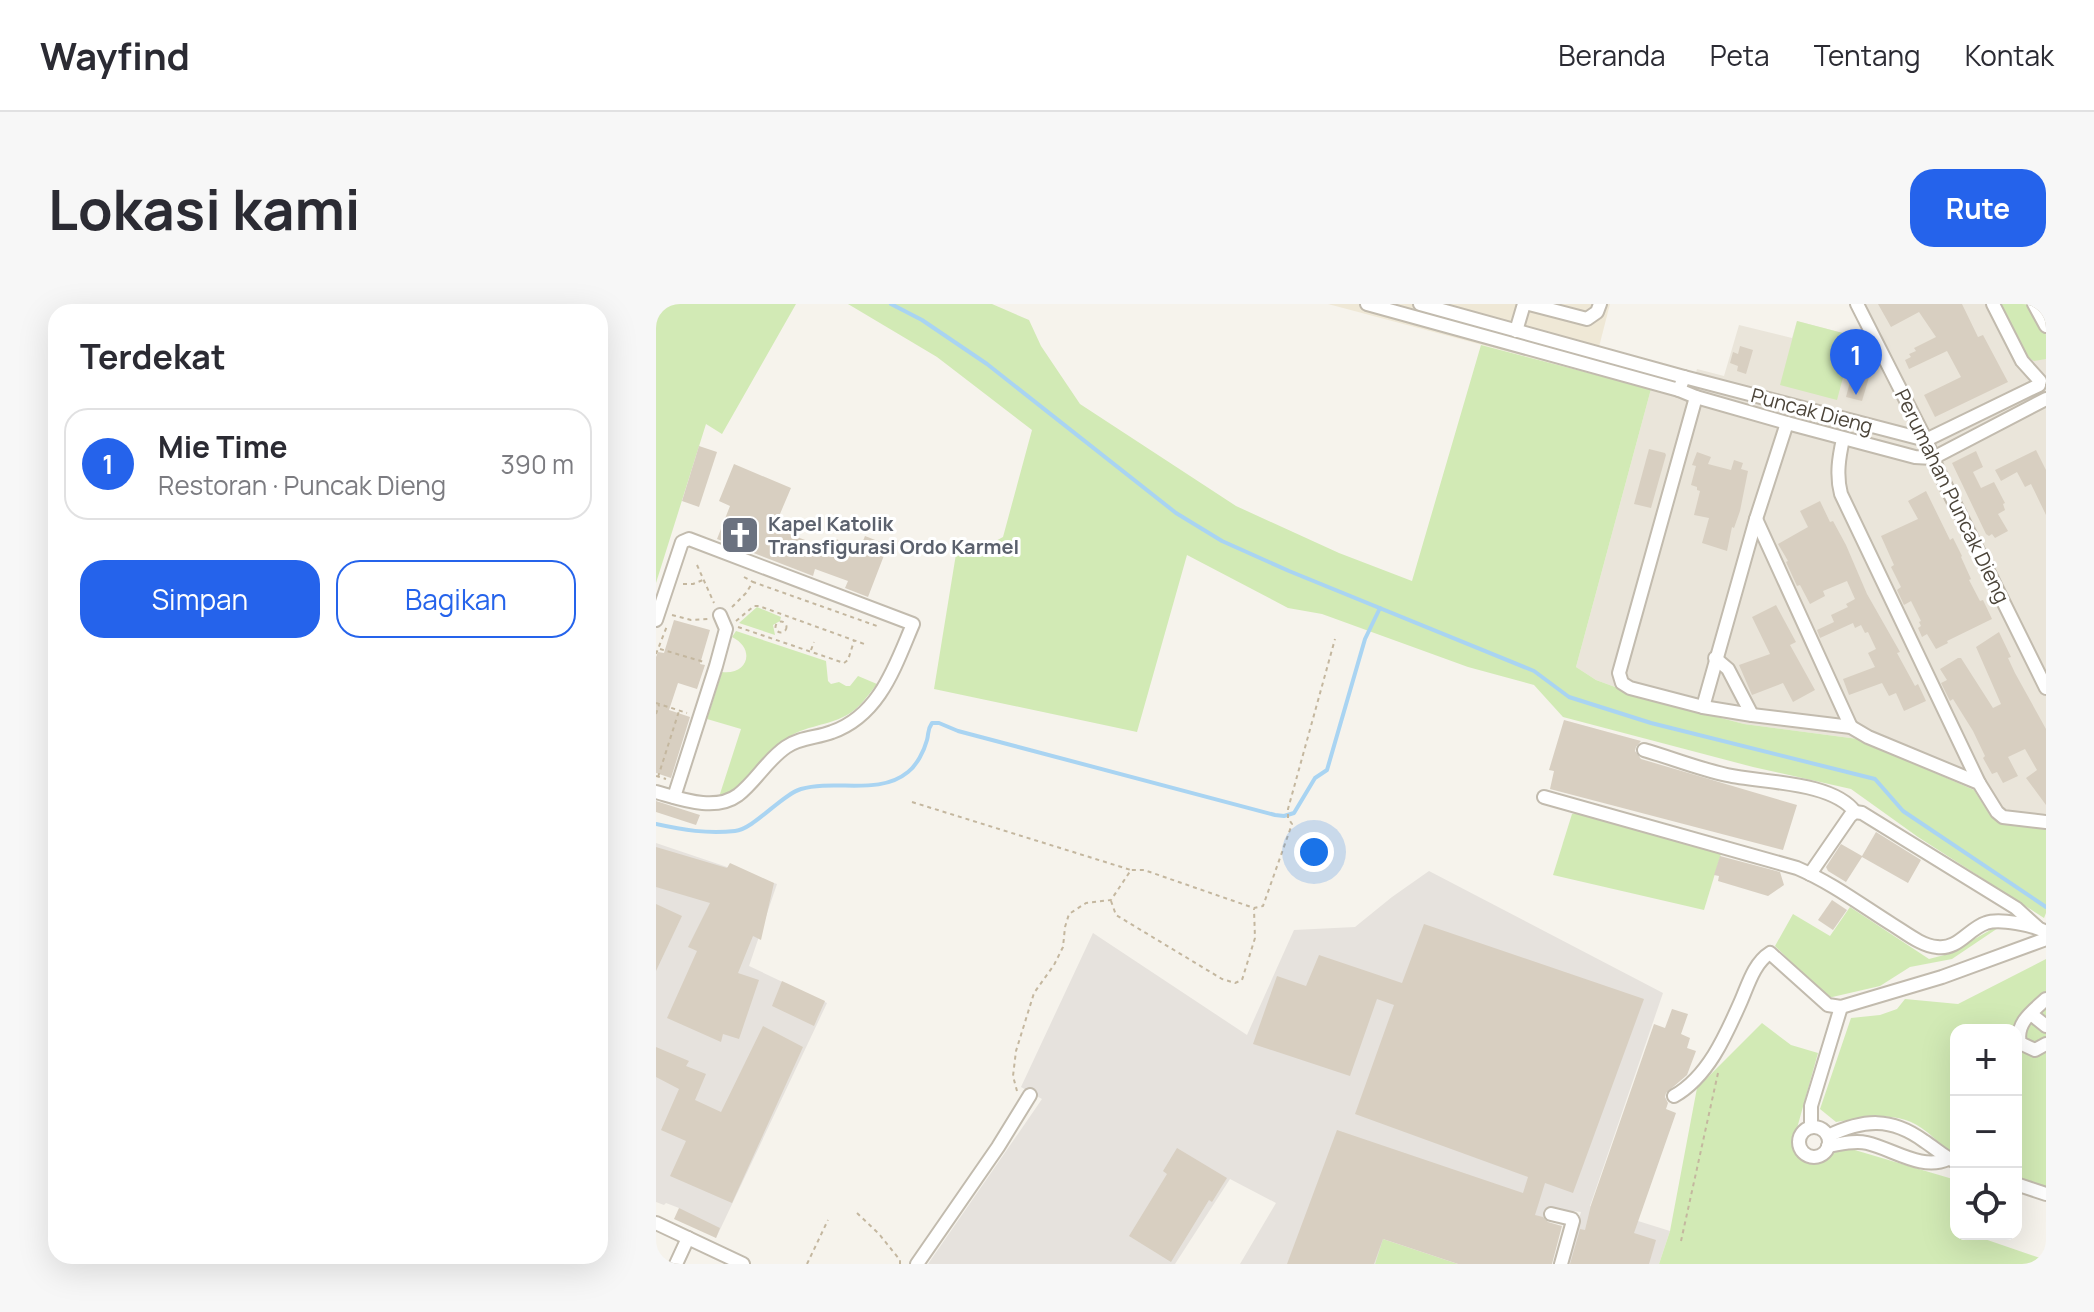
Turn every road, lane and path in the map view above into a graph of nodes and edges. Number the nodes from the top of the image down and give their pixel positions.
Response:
1 (1367, 304) edge
2 (1526, 304) edge
3 (1600, 304) edge
4 (1857, 304) edge
5 (1993, 304) edge
6 (2034, 304) edge
7 (1439, 307) edge
8 (1417, 308) edge
9 (2046, 326) edge
10 (1516, 331) junction
11 (1684, 377) junction
12 (2042, 380) edge
13 (1679, 390) junction
14 (1696, 397) junction
15 (2046, 399) edge
16 (1787, 423) junction
17 (1843, 439) junction
18 (1926, 440) junction
19 (1933, 458) junction
20 (1756, 519) junction
21 (697, 565) dead end
22 (744, 577) dead end
23 (703, 580) junction
24 (753, 582) junction
25 (681, 583) dead end
26 (718, 610) junction
27 (785, 615) junction
28 (661, 619) edge
29 (783, 622) junction
30 (877, 626) dead end
31 (779, 632) junction
32 (1335, 639) dead end
33 (776, 640) junction
34 (854, 641) junction
35 (814, 642) dead end
36 (867, 645) dead end
37 (659, 649) junction
38 (811, 652) junction
39 (656, 654) edge
40 (1715, 658) junction
41 (716, 666) junction
42 (2046, 688) edge
43 (657, 704) edge
44 (1703, 707) junction
45 (679, 710) junction
46 (656, 714) edge
47 (690, 714) dead end
48 (1752, 715) junction
49 (1851, 727) junction
50 (1644, 750) dead end
51 (658, 777) edge
52 (1979, 783) junction
53 (656, 792) edge
54 (674, 797) junction
55 (1544, 797) dead end
56 (912, 802) dead end
57 (1855, 812) junction
58 (2046, 822) edge
59 (1131, 870) junction
60 (1810, 874) junction
61 (1111, 900) junction
62 (1254, 908) junction
63 (2041, 929) edge
64 (2046, 939) edge
65 (2046, 999) edge
66 (1841, 1007) junction
67 (2031, 1014) junction
68 (2046, 1026) edge
69 (2046, 1044) edge
70 (1719, 1070) dead end
71 (1674, 1096) dead end
72 (1028, 1098) joint
73 (1811, 1127) junction
74 (1828, 1141) junction
75 (1950, 1160) edge
76 (1950, 1161) edge
77 (2022, 1186) edge
78 (2046, 1194) edge
79 (857, 1213) dead end
80 (1551, 1214) dead end
81 (828, 1220) dead end
82 (656, 1223) edge
83 (688, 1238) junction
84 (1681, 1241) dead end
85 (741, 1263) edge
86 (676, 1264) edge
87 (807, 1264) edge
88 (900, 1264) edge
89 (917, 1264) edge
90 (1561, 1264) edge

1 - 8 street
2 - 3 street
2 - 10 street
4 - 18 street, Perumahan Puncak Dieng
5 - 12 street
6 - 9 street
7 - 8 street, Puncak Dieng
7 - 10 street, Puncak Dieng
8 - 13 street
10 - 11 street, Puncak Dieng
11 - 13 street
11 - 18 street, Puncak Dieng
12 - 15 street
12 - 18 street
13 - 14 street
14 - 16 street
14 - 44 street
15 - 19 street
16 - 17 street
16 - 20 street
17 - 19 street
17 - 52 street
18 - 19 street, Perumahan Puncak Dieng
19 - 42 street, Perumahan Puncak Dieng
20 - 40 street
20 - 49 street
21 - 23 path
22 - 24 path
23 - 25 path
23 - 26 path
24 - 26 path
24 - 30 path
26 - 28 path
26 - 41 street
27 - 29 path
27 - 33 path
27 - 34 path
28 - 37 path
28 - 54 street
29 - 31 path
29 - 31 path
31 - 33 path
32 - 62 path
33 - 38 path
34 - 36 path
34 - 38 path
35 - 38 path
37 - 39 path
37 - 41 path
40 - 44 street
40 - 48 street
41 - 54 street
43 - 45 path
43 - 46 path
44 - 48 street
45 - 47 path
45 - 51 path
48 - 49 street
49 - 52 street
50 - 57 street
52 - 58 street
53 - 54 street
55 - 60 street
56 - 59 path
57 - 60 street
57 - 63 street
59 - 61 path
59 - 62 path
60 - 63 street
61 - 62 path
61 - 72 path
64 - 66 street
65 - 67 street
66 - 71 street
66 - 73 street
67 - 68 street
67 - 69 street
70 - 84 path
72 - 89 street
73 - 74 street
73 - 74 street
74 - 75 street
74 - 76 street
77 - 78 street
79 - 88 path
80 - 90 street
81 - 87 path
82 - 83 street
83 - 85 street
83 - 86 street

